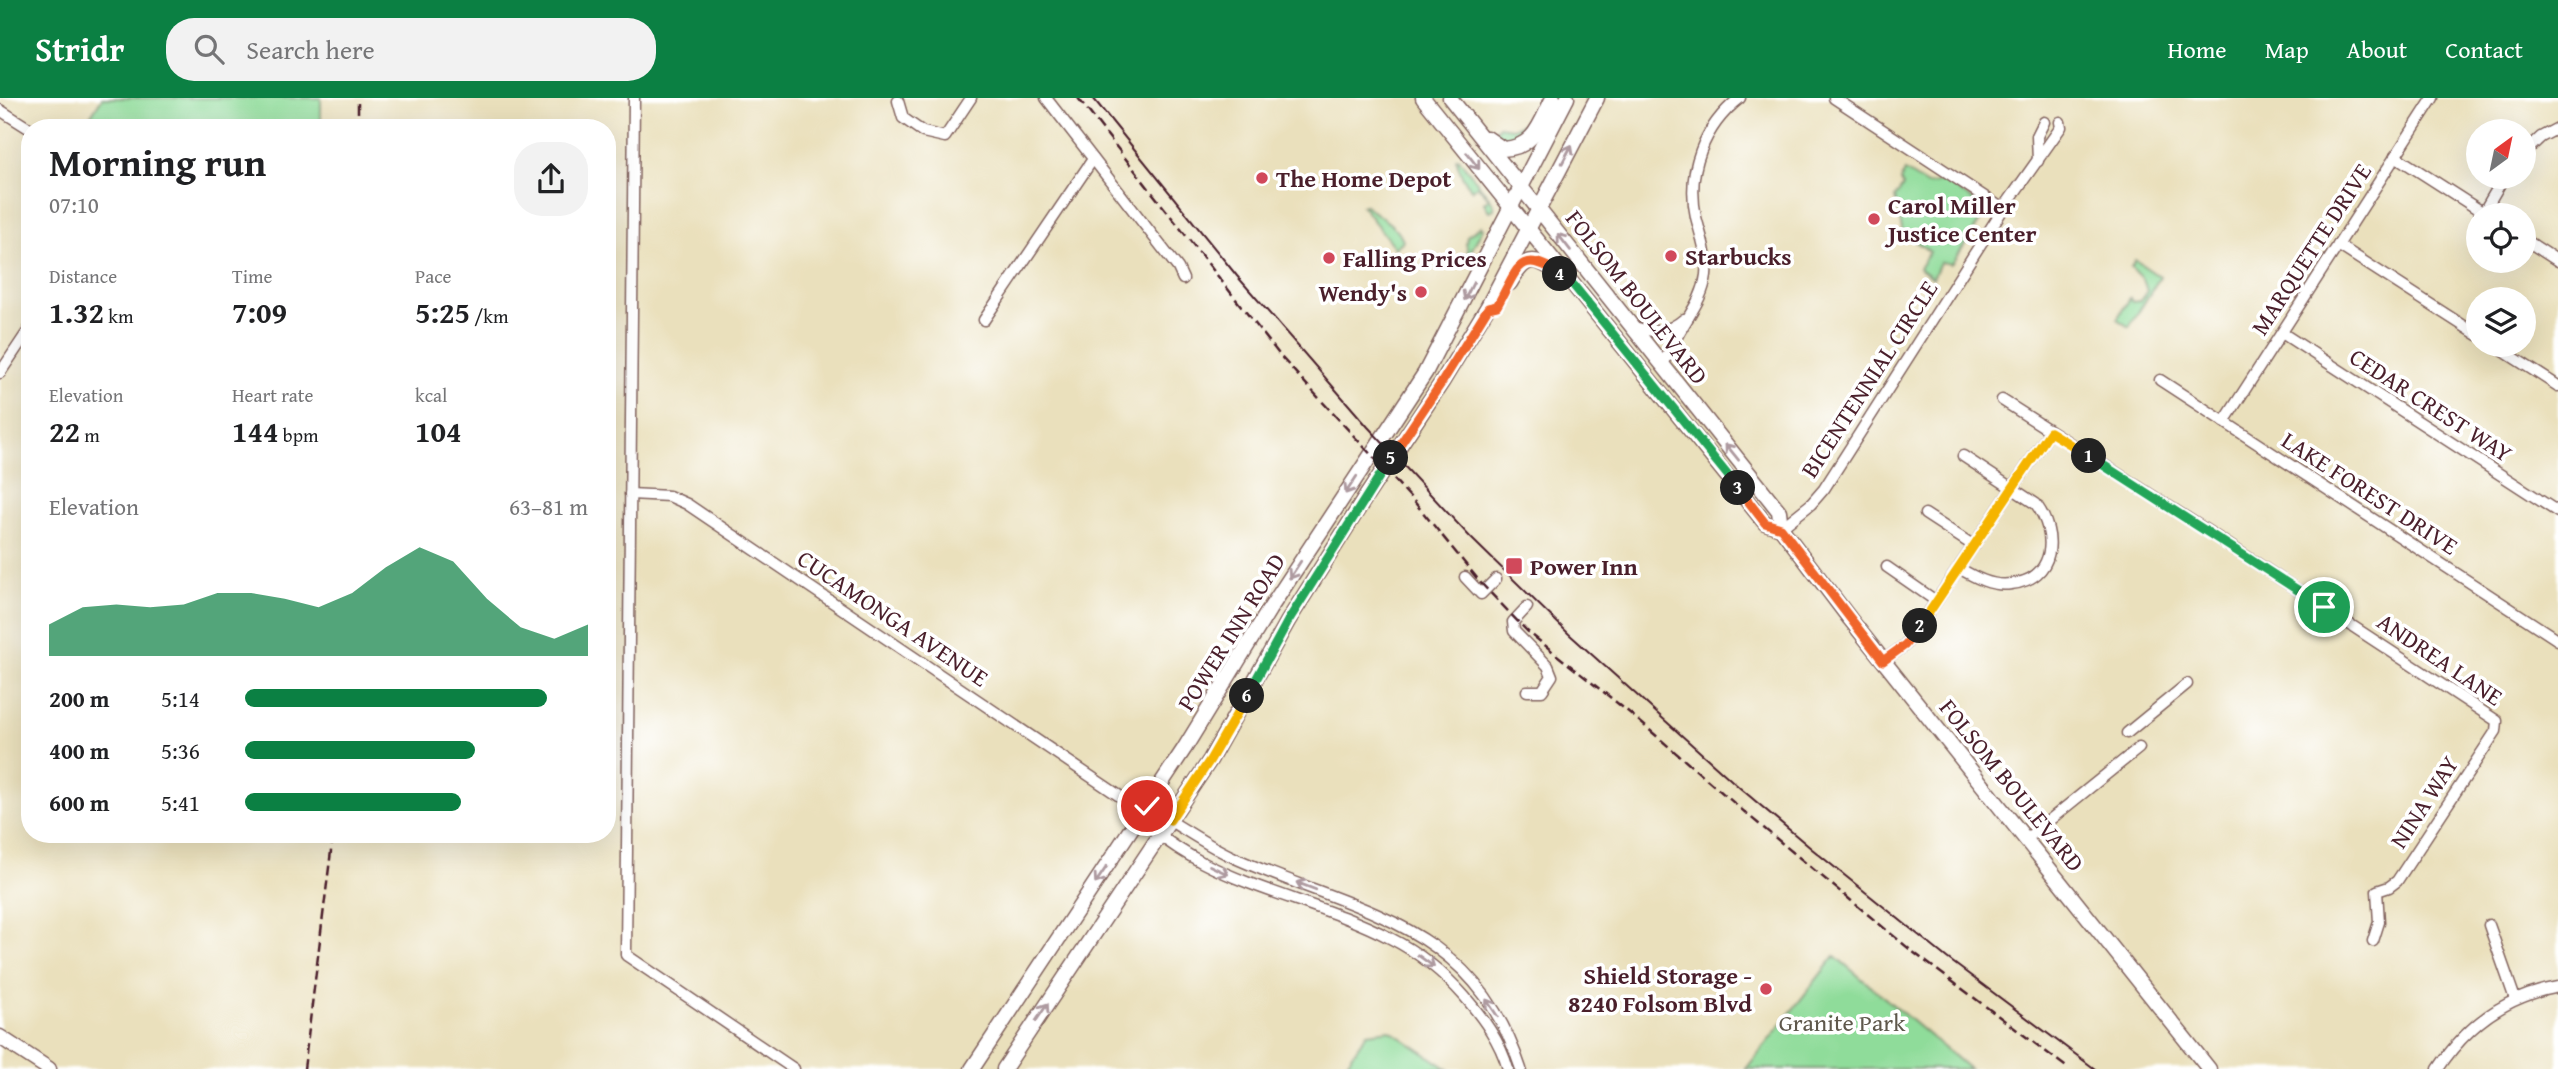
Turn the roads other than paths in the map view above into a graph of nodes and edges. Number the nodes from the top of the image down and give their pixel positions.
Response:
1 (634, 98) edge
2 (971, 98) edge
3 (1046, 98) edge
4 (1423, 98) edge
5 (1450, 98) edge
6 (1553, 98) edge
7 (1567, 98) edge
8 (1597, 98) edge
9 (1740, 98) edge
10 (1834, 98) edge
11 (2432, 98) edge
12 (898, 101) dead end
13 (0, 110) edge
14 (2060, 122) dead end
15 (21, 123) edge
16 (2558, 128) edge
17 (1476, 130) junction
18 (2055, 136) junction
19 (2536, 142) edge
20 (2395, 156) junction
21 (1093, 159) junction
22 (2038, 161) junction
23 (1521, 187) junction
24 (2468, 203) edge
25 (1511, 208) junction
26 (1538, 209) junction
27 (2003, 209) junction
28 (1528, 229) junction
29 (2338, 245) junction
30 (2536, 247) edge
31 (2558, 261) edge
32 (1183, 279) dead end
33 (1570, 281) junction
34 (1488, 308) junction
35 (1694, 311) junction
36 (984, 320) dead end
37 (1631, 326) junction
38 (2466, 327) edge
39 (2282, 333) junction
40 (21, 342) edge
41 (2513, 357) edge
42 (1662, 366) junction
43 (0, 373) edge
44 (2160, 380) dead end
45 (2558, 386) edge
46 (2002, 400) dead end
47 (2224, 422) junction
48 (2050, 432) junction
49 (1963, 456) dead end
50 (2012, 489) junction
51 (630, 494) junction
52 (2558, 512) edge
53 (1926, 514) dead end
54 (1781, 528) junction
55 (1973, 546) junction
56 (1887, 567) dead end
57 (1959, 568) junction
58 (1465, 577) dead end
59 (1496, 579) dead end
60 (1936, 601) junction
61 (1527, 607) dead end
62 (2558, 640) edge
63 (1883, 661) junction
64 (2187, 684) dead end
65 (1527, 691) dead end
66 (2498, 726) joint
67 (2127, 733) dead end
68 (2139, 748) dead end
69 (1143, 812) junction
70 (1170, 820) junction
71 (1161, 834) junction
72 (2026, 839) junction
73 (2489, 925) dead end
74 (2373, 941) dead end
75 (2558, 987) edge
76 (2515, 999) junction
77 (0, 1037) edge
78 (49, 1069) edge
79 (794, 1069) edge
80 (972, 1069) edge
81 (1004, 1069) edge
82 (1508, 1069) edge
83 (1521, 1069) edge
84 (2209, 1069) edge
85 (2438, 1069) edge

1 - 51 street
2 - 12 street
3 - 21 street
4 -> 25 main road, FOLSOM BOULEVARD
5 - 17 main road, FOLSOM BOULEVARD
6 - 17 main road
7 - 23 main road, POWER INN ROAD
26 -> 8 main road, POWER INN ROAD
9 - 35 street
10 - 27 street
11 - 20 street, MARQUETTE DRIVE
13 - 15 street
14 - 18 street, BICENTENNIAL CIRCLE
16 - 19 street
17 - 23 main road, FOLSOM BOULEVARD
18 - 22 street, BICENTENNIAL CIRCLE
18 - 22 street
20 - 24 street
20 - 29 street, MARQUETTE DRIVE
21 - 32 street
21 - 36 street
22 - 27 street, BICENTENNIAL CIRCLE
23 - 25 main road, POWER INN ROAD
23 - 26 main road, FOLSOM BOULEVARD
25 - 28 main road, FOLSOM BOULEVARD
25 -> 69 main road, POWER INN ROAD
26 - 28 main road, POWER INN ROAD
37 -> 26 main road, FOLSOM BOULEVARD
27 - 54 street, BICENTENNIAL CIRCLE
28 - 33 main road, FOLSOM BOULEVARD
28 - 34 main road, POWER INN ROAD
29 - 38 street
29 - 39 street, MARQUETTE DRIVE
30 - 31 street
33 - 34 main road
33 - 54 main road, FOLSOM BOULEVARD
34 - 70 main road, POWER INN ROAD
35 - 37 street
35 - 42 street
37 - 42 main road, FOLSOM BOULEVARD
39 - 47 street, MARQUETTE DRIVE
39 - 52 street, CEDAR CREST WAY
40 - 43 street
41 - 45 street
54 -> 42 main road, FOLSOM BOULEVARD
44 - 47 street, LAKE FOREST DRIVE
46 - 48 street, ANDREA LANE
47 - 62 street, LAKE FOREST DRIVE
48 - 50 street
48 - 66 street, ANDREA LANE
49 - 50 street
50 - 55 street
50 - 57 street
51 - 69 street, CUCAMONGA AVENUE
51 - 79 street
53 - 55 street
54 - 63 main road, FOLSOM BOULEVARD
55 - 57 street
56 - 60 street
57 - 60 street
58 - 59 street
60 - 63 street
61 - 65 street
63 - 72 main road, FOLSOM BOULEVARD
64 - 67 street
66 - 74 street, NINA WAY
68 - 72 street
69 - 70 street, CUCAMONGA AVENUE
69 - 71 street, CUCAMONGA AVENUE
69 -> 80 main road, POWER INN ROAD
70 - 71 main road, POWER INN ROAD
83 -> 70 street, CUCAMONGA AVENUE
81 -> 71 main road, POWER INN ROAD
71 -> 82 street, CUCAMONGA AVENUE
72 - 84 main road, FOLSOM BOULEVARD
73 - 76 street
75 - 76 street
76 - 85 street
77 - 78 main road

